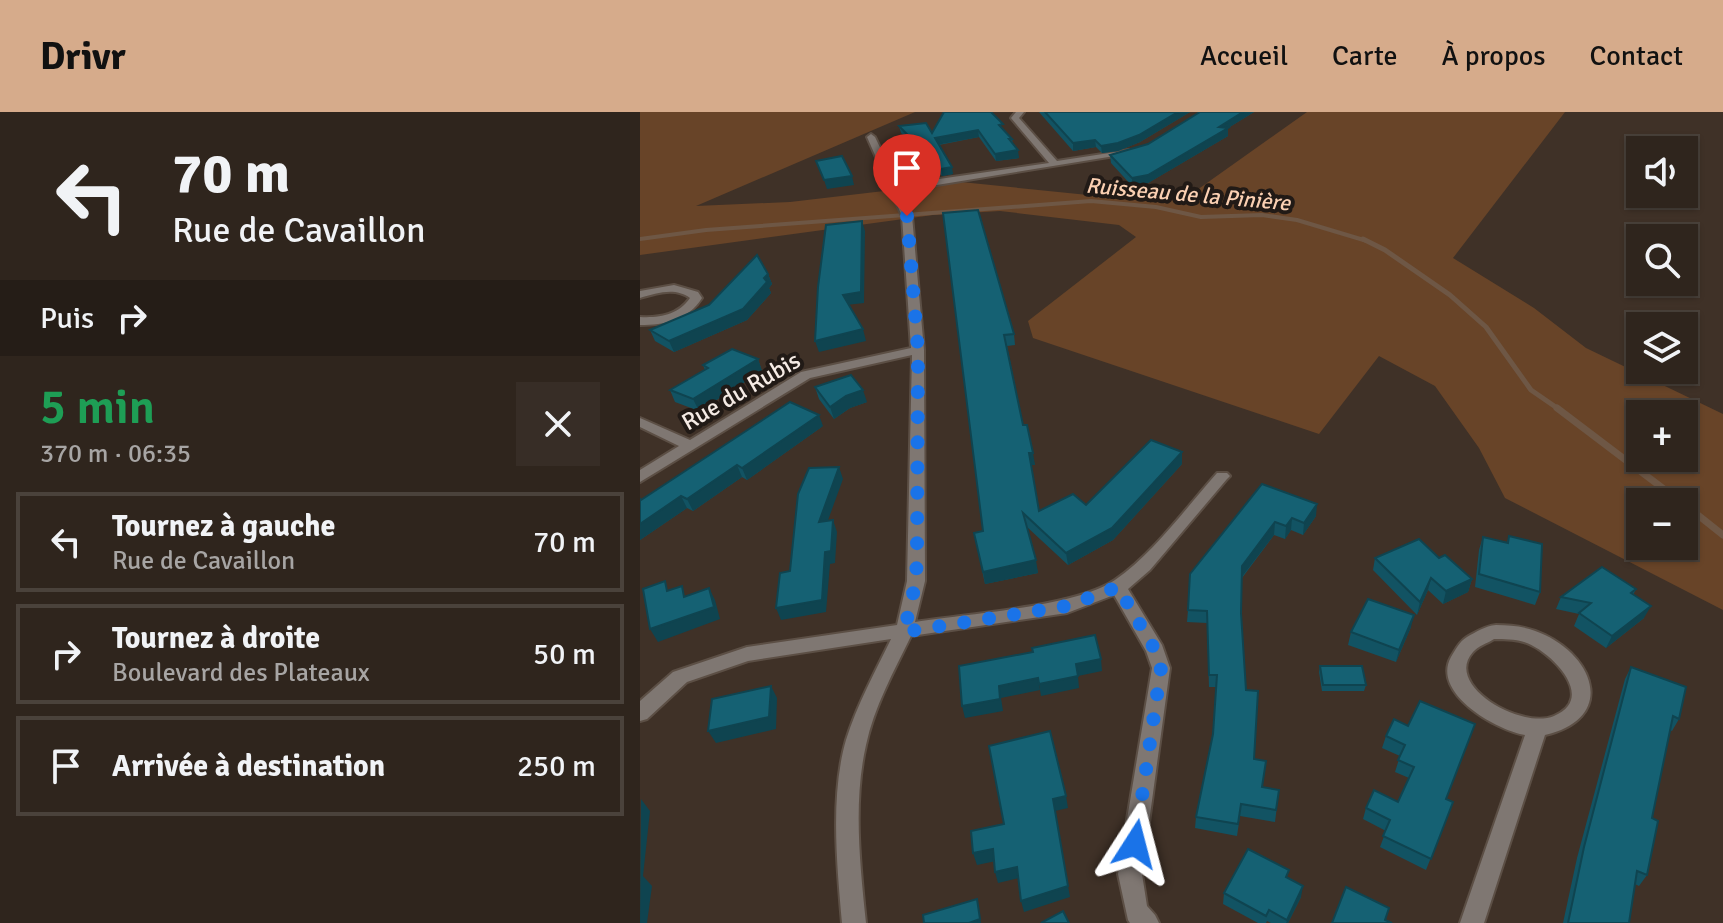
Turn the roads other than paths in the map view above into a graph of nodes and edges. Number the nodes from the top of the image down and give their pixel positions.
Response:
1 (1020, 112) edge
2 (871, 137) dead end
3 (1144, 147) edge
4 (1055, 164) junction
5 (893, 189) junction
6 (640, 295) edge
7 (640, 321) edge
8 (918, 350) junction
9 (640, 422) edge
10 (690, 446) junction
11 (1222, 476) dead end
12 (640, 477) edge
13 (1118, 587) junction
14 (904, 632) junction
15 (640, 713) edge
16 (1537, 728) junction
17 (854, 923) edge
18 (1147, 923) edge
19 (1472, 923) edge

1 - 4 street
2 - 5 street
3 - 4 street
4 - 5 street
5 - 8 street
6 - 7 street
8 - 10 street, Rue du Rubis
8 - 14 street
9 - 10 street
10 - 12 street, Rue du Rubis
11 - 13 street
13 - 14 street
13 - 18 street
14 - 15 street
14 - 17 street
16 - 16 street
16 - 19 street

